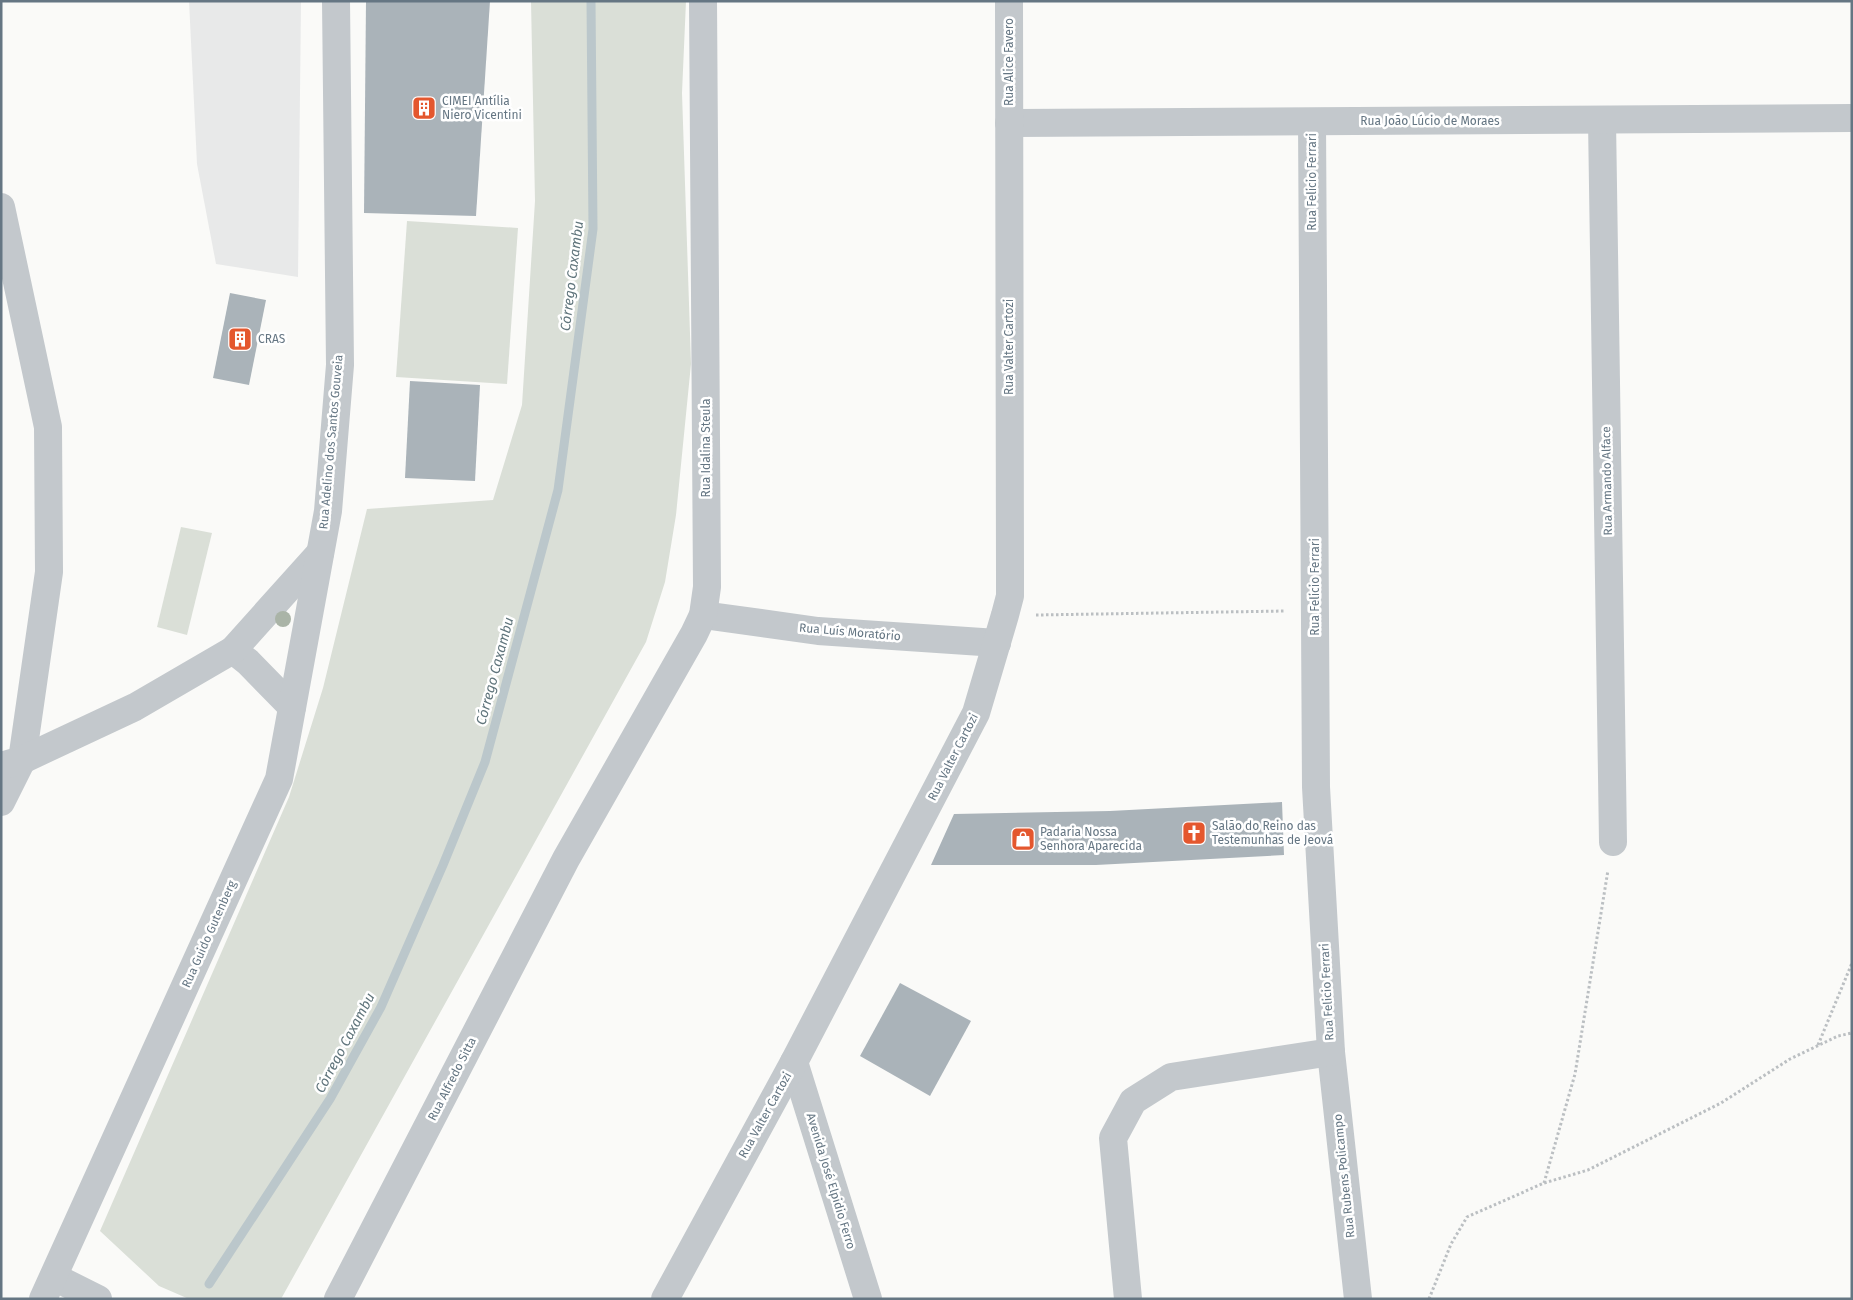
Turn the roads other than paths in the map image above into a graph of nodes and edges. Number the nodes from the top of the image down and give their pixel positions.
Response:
1 (336, 1) edge
2 (703, 1) edge
3 (1008, 1) edge
4 (1852, 118) edge
5 (1602, 120) junction
6 (1312, 122) junction
7 (1009, 123) junction
8 (1, 206) edge
9 (320, 553) junction
10 (703, 615) junction
11 (997, 643) junction
12 (233, 650) junction
13 (292, 707) junction
14 (12, 763) edge
15 (1, 802) edge
16 (1613, 842) road end
17 (566, 859) joint
18 (1331, 1052) junction
19 (794, 1062) junction
20 (49, 1288) edge
21 (98, 1299) edge
22 (338, 1299) edge
23 (665, 1299) edge
24 (868, 1299) edge
25 (1128, 1299) edge
26 (1358, 1299) edge

1 - 9 street, Rua Adelino dos Santos Gouveia
2 - 10 street, Rua Idalina Steula
3 - 7 street, Rua Alice Favero
4 - 5 street, Rua João Lúcio de Moraes
5 - 6 street, Rua João Lúcio de Moraes
5 - 16 street, Rua Armando Alface
6 - 7 street, Rua João Lúcio de Moraes
6 - 18 street, Rua Felicio Ferrari
7 - 11 street, Rua Valter Cartozi
8 - 14 street
9 - 12 street
9 - 13 street, Rua Guido Gutenberg
10 - 11 street, Rua Luís Moratório
10 - 17 street, Rua Idalina Steula
11 - 19 street, Rua Valter Cartozi
12 - 13 street
12 - 14 street
13 - 20 street, Rua Guido Gutenberg
14 - 15 street
17 - 22 street, Rua Alfredo Sitta
18 - 25 street
18 - 26 street, Rua Rubens Policampo
19 - 23 street, Rua Valter Cartozi
19 - 24 street, Avenida José Elpidio Ferro
20 - 21 street

